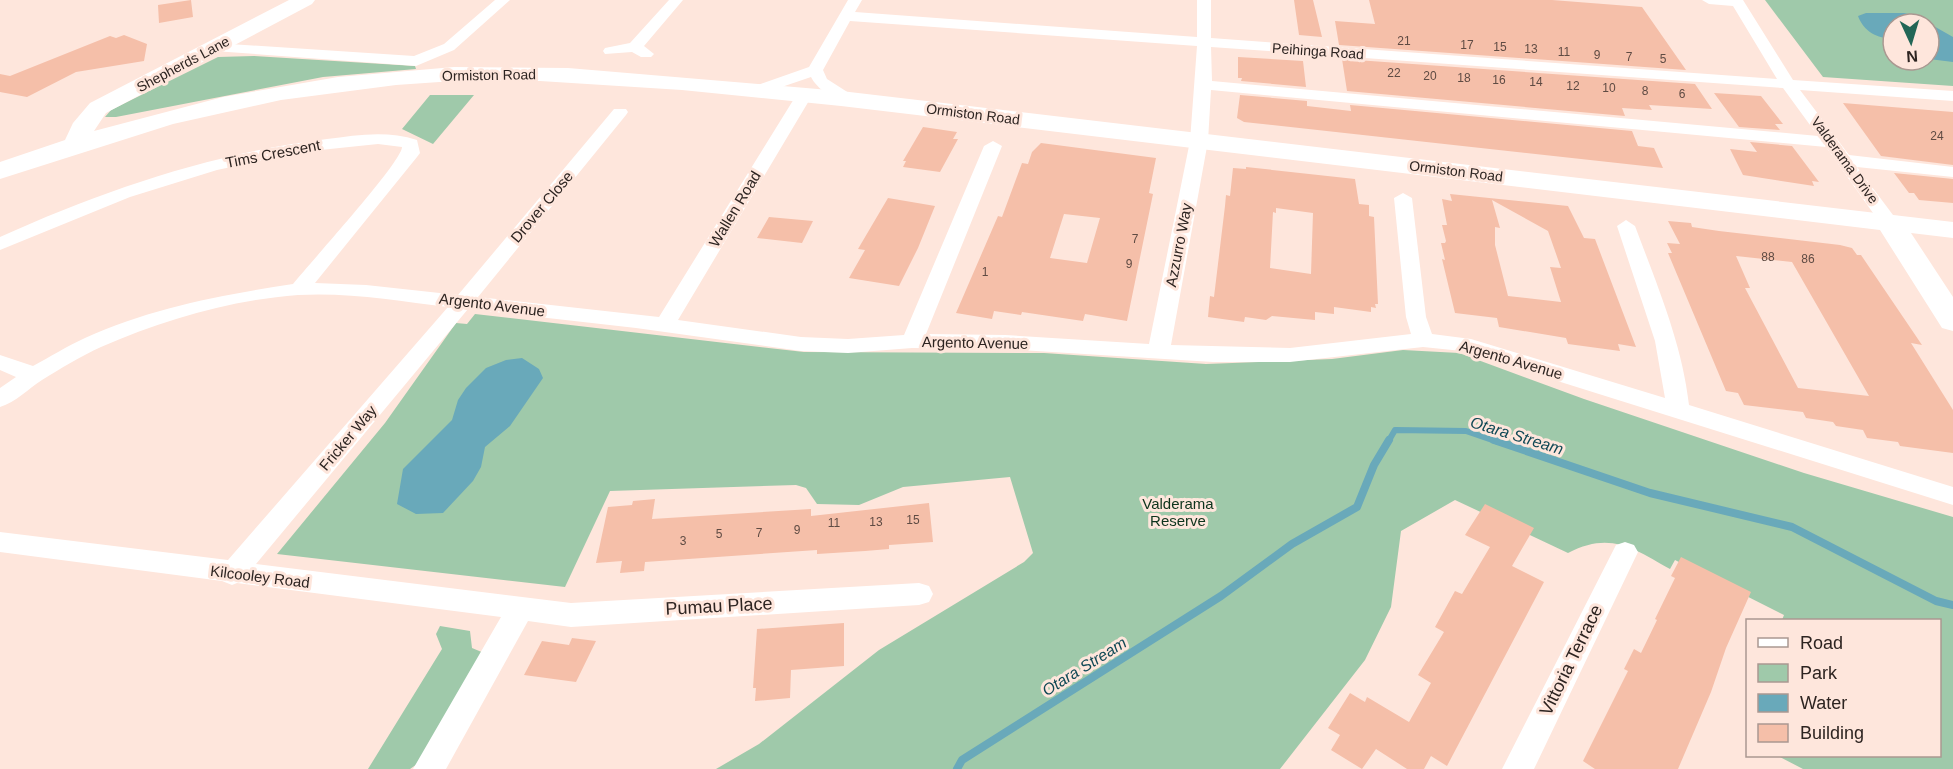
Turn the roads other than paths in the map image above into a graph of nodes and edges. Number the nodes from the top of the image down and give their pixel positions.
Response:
1 (305, 0) edge
2 (503, 0) edge
3 (676, 0) edge
4 (855, 0) edge
5 (1204, 0) edge
6 (1709, 0) edge
7 (1737, 1) edge
8 (846, 16) junction
9 (1203, 42) junction
10 (214, 47) junction
11 (610, 51) dead end
12 (815, 70) junction
13 (1204, 85) junction
14 (1789, 86) junction
15 (760, 89) junction
16 (805, 94) junction
17 (1953, 96) edge
18 (846, 98) junction
19 (620, 112) dead end
20 (1199, 141) junction
21 (1833, 142) junction
22 (76, 144) junction
23 (993, 146) dead end
24 (1846, 160) junction
25 (0, 171) edge
26 (1953, 172) edge
27 (1403, 198) dead end
28 (1890, 223) junction
29 (1626, 226) dead end
30 (1953, 230) edge
31 (0, 244) edge
32 (300, 289) junction
33 (464, 302) junction
34 (1953, 321) edge
35 (665, 325) junction
36 (1423, 340) junction
37 (912, 341) junction
38 (1159, 350) junction
39 (0, 362) edge
40 (33, 375) junction
41 (0, 399) edge
42 (1678, 412) junction
43 (1953, 496) edge
44 (0, 542) edge
45 (1625, 552) dead end
46 (232, 574) junction
47 (919, 594) dead end
48 (520, 609) junction
49 (429, 769) edge
50 (1518, 769) edge

1 - 10 main road, Shepherds Lane
2 - 10 street
3 - 11 street
4 - 8 street
5 - 9 street, Azzurro Way
6 - 7 street
7 - 14 street, Valderama Drive
8 - 9 street, Peihinga Road
8 - 12 street
9 - 13 street, Azzurro Way
9 - 14 street, Peihinga Road
10 - 22 main road, Shepherds Lane
12 - 15 street
12 - 18 street
13 - 20 street, Azzurro Way
13 - 21 street
14 - 17 street, Peihinga Road
14 - 21 street, Valderama Drive
15 - 16 main road, Ormiston Road
15 - 22 main road, Ormiston Road
16 - 18 main road, Ormiston Road
16 - 35 street, Wallen Road
18 - 20 main road, Ormiston Road
19 - 33 street, Drover Close
20 - 28 main road, Ormiston Road
20 - 38 street, Azzurro Way
21 - 24 street, Valderama Drive
22 - 25 main road, Ormiston Road
23 - 37 street
24 - 26 street
24 - 28 street, Valderama Drive
27 - 36 street
28 - 30 main road, Ormiston Road
28 - 34 main road, Valderama Drive
29 - 42 street
31 - 32 street, Tims Crescent
32 - 33 street, Argento Avenue
32 - 40 street, Argento Avenue
33 - 35 street, Argento Avenue
33 - 46 street, Fricker Way
35 - 37 street, Argento Avenue
36 - 38 street, Argento Avenue
36 - 42 street, Argento Avenue
37 - 38 street, Argento Avenue
39 - 40 street
40 - 41 street, Argento Avenue
42 - 43 street, Argento Avenue
44 - 46 street, Kilcooley Road
45 - 50 street, Vittoria Terrace
46 - 48 street, Kilcooley Road
47 - 48 street, Pumau Place
48 - 49 street

